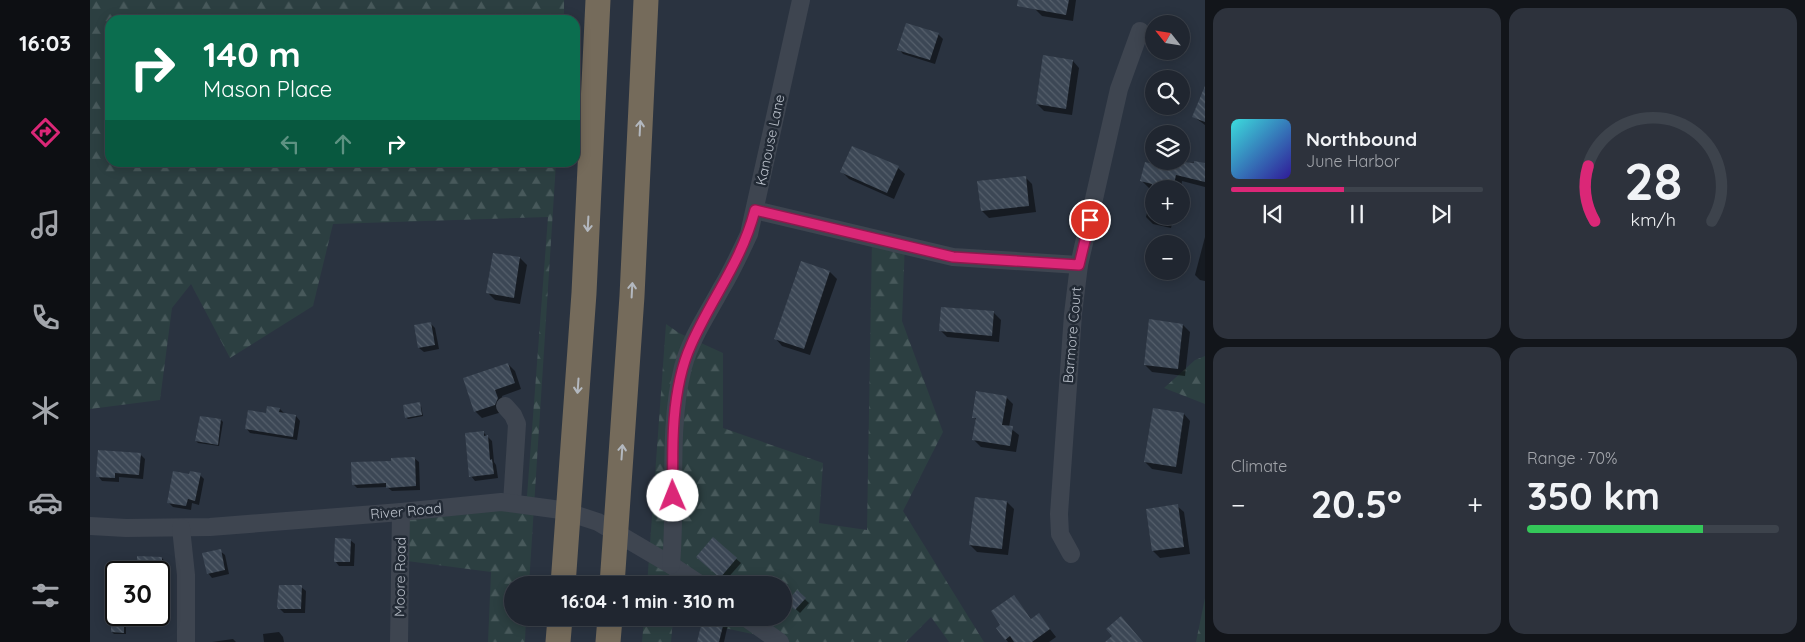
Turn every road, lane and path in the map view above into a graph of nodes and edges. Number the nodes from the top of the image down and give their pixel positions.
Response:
1 (582, 0) edge
2 (598, 0) edge
3 (646, 0) edge
4 (801, 0) edge
5 (1140, 31) dead end
6 (590, 185) junction
7 (755, 210) junction
8 (1079, 265) junction
9 (505, 406) dead end
10 (512, 503) junction
11 (401, 512) junction
12 (90, 526) edge
13 (181, 528) junction
14 (1071, 554) dead end
15 (671, 565) junction
16 (564, 576) edge
17 (613, 576) edge
18 (688, 576) edge
19 (559, 626) edge
20 (609, 626) edge
21 (757, 626) edge
22 (186, 642) edge
23 (399, 642) edge
24 (558, 642) edge
25 (608, 642) edge
26 (780, 642) edge

1 - 6 highway
2 - 6 highway
17 -> 3 highway
4 - 7 street, Kanouse Lane
5 - 8 street, Barmore Court
6 -> 16 highway
7 - 8 street
7 - 15 street, Kanouse Lane
8 - 14 street, Barmore Court
9 - 10 street
10 - 11 street, River Road
10 - 15 street, River Road
11 - 13 street, River Road
11 - 23 street, Moore Road
12 - 13 street, River Road
13 - 22 street
15 - 18 street, River Road
19 - 24 highway
20 - 25 highway
21 - 26 street

